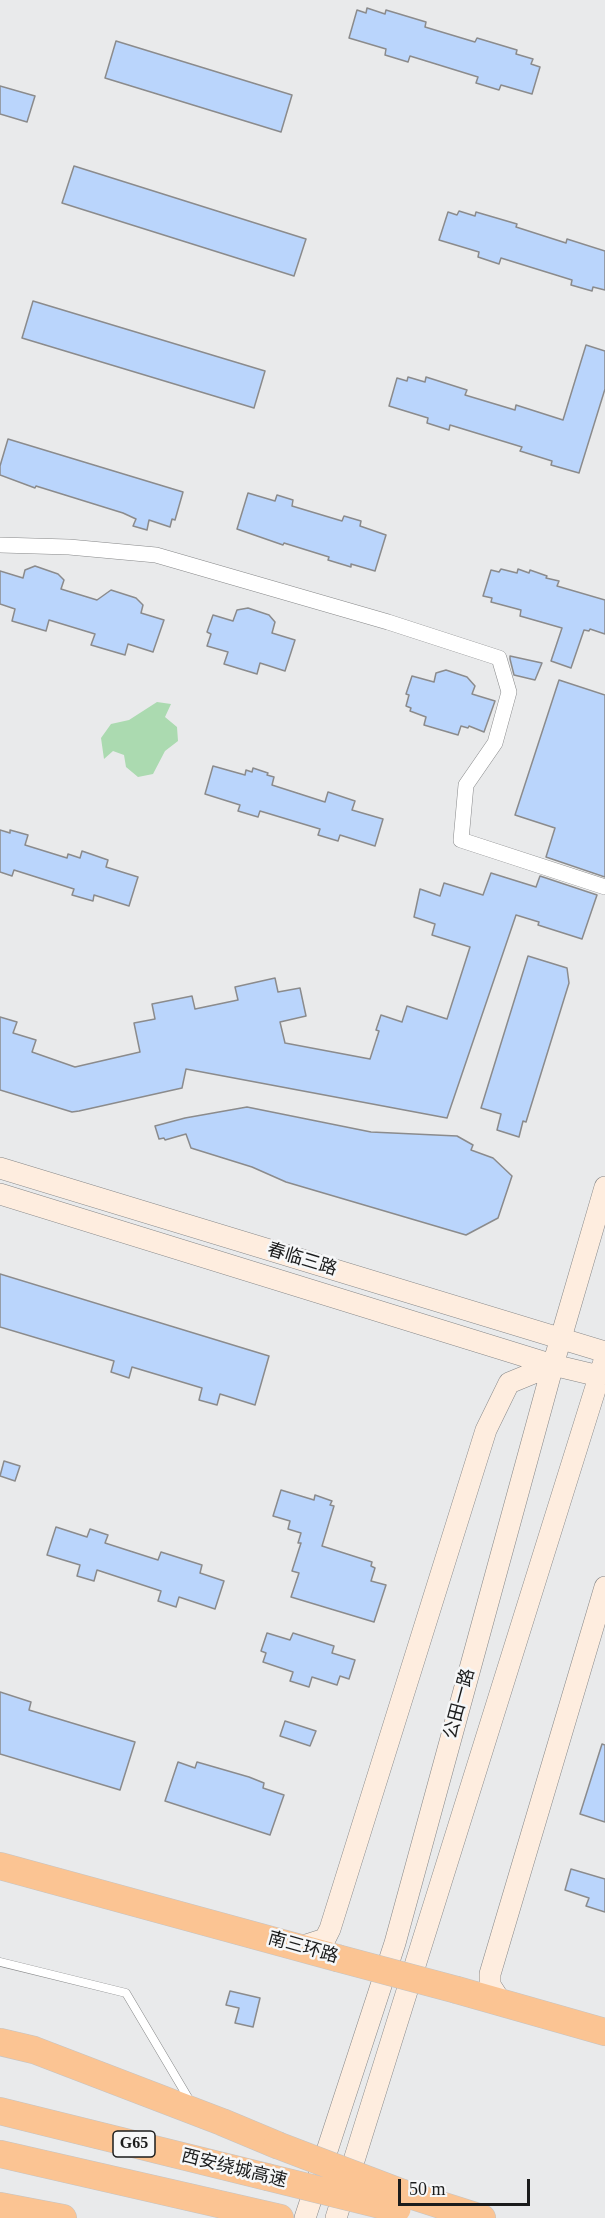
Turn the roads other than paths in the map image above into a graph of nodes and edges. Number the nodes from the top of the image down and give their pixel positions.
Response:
1 (0, 545) edge
2 (605, 887) edge
3 (0, 1168) edge
4 (605, 1187) edge
5 (0, 1194) edge
6 (561, 1339) junction
7 (605, 1352) edge
8 (553, 1365) junction
9 (602, 1367) edge
10 (605, 1587) edge
11 (0, 1866) edge
12 (300, 1947) junction
13 (0, 1962) edge
14 (501, 2002) junction
15 (605, 2032) edge
16 (0, 2042) edge
17 (0, 2111) edge
18 (197, 2113) junction
19 (0, 2154) edge
20 (400, 2201) junction
21 (0, 2206) edge
22 (268, 2215) edge
23 (63, 2218) edge
24 (305, 2218) edge
25 (336, 2218) edge
26 (434, 2218) edge
27 (482, 2218) edge

1 - 2 street
3 - 6 street, 春临三路
4 - 6 street, 公田一路
5 - 8 street, 春临三路
6 - 7 street, 春临三路
6 - 8 street, 公田一路
8 - 9 street, 春临三路
8 - 12 street
8 - 24 street, 公田一路
9 - 25 street, 公田一路
10 - 14 street
11 - 12 highway, 南三环路
12 - 14 highway, 南三环路, bridge
13 - 18 lane
14 - 15 highway, 南三环路
16 - 18 highway
17 - 20 highway, 西安绕城高速 / G65, bridge
18 - 20 highway, bridge
19 - 22 highway, 西安绕城高速 / G65
20 - 26 highway, 西安绕城高速 / G65
20 - 27 highway
21 - 23 highway

